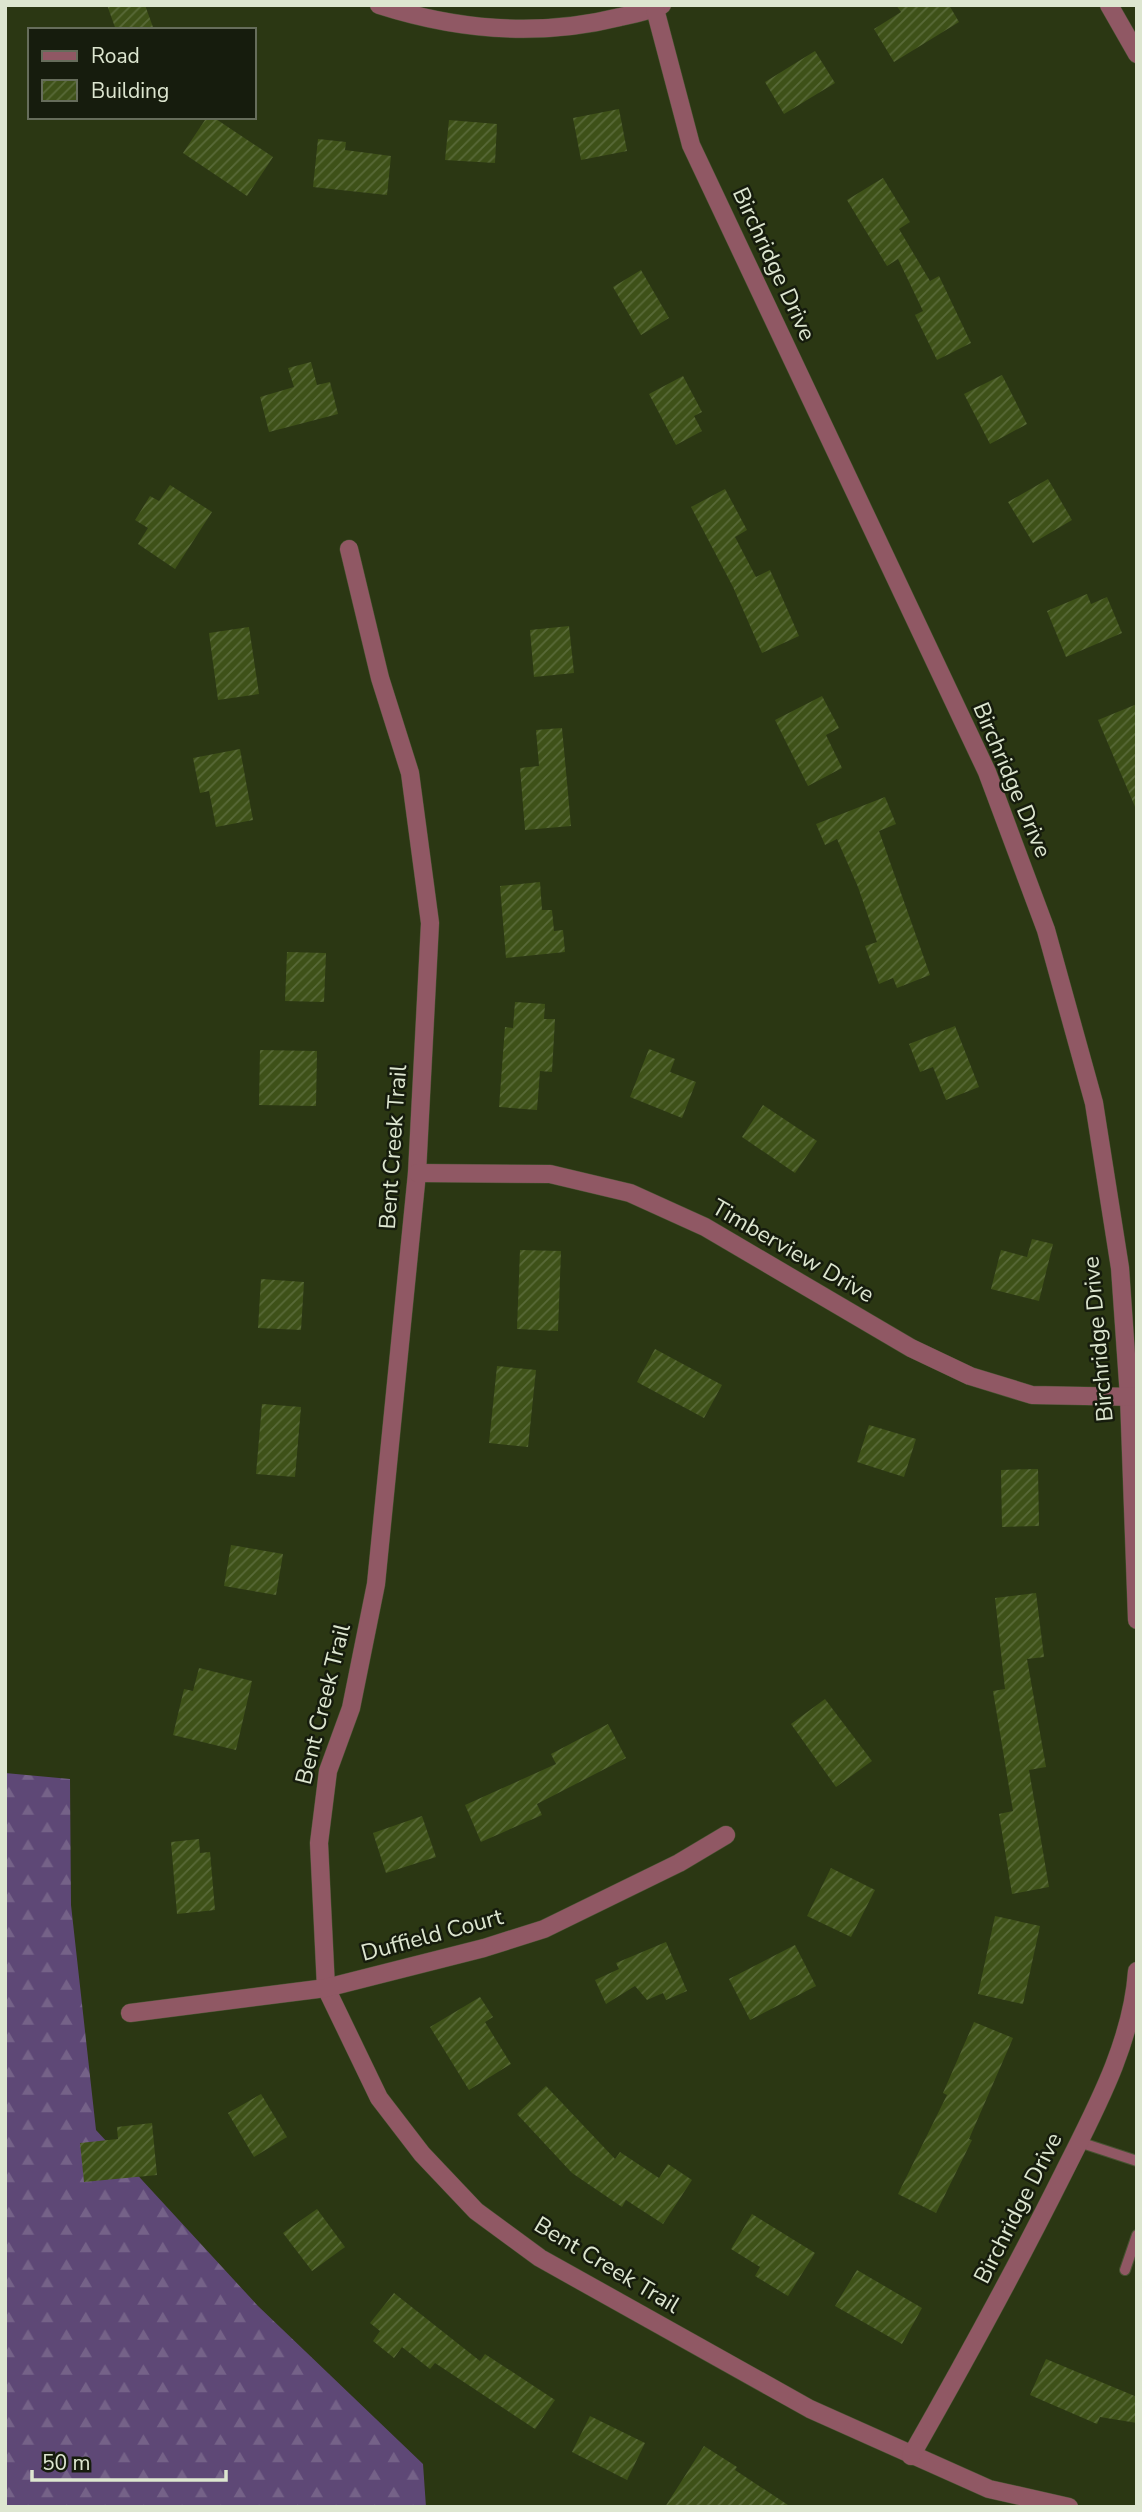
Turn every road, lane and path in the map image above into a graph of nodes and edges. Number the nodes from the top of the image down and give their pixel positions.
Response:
1 (379, 5) edge
2 (1109, 5) edge
3 (658, 7) edge
4 (1137, 54) edge
5 (349, 549) dead end
6 (417, 1173) junction
7 (1133, 1397) edge
8 (1137, 1620) edge
9 (726, 1835) dead end
10 (1137, 1970) edge
11 (326, 1988) junction
12 (130, 2013) dead end
13 (1079, 2142) junction
14 (1137, 2161) edge
15 (1137, 2235) edge
16 (1125, 2270) dead end
17 (912, 2456) junction
18 (1069, 2507) edge

1 - 3 street
2 - 4 street
3 - 7 street, Birchridge Drive
5 - 6 street, Bent Creek Trail
6 - 7 street, Timberview Drive
6 - 11 street, Bent Creek Trail
7 - 8 street, Birchridge Drive
9 - 11 street, Duffield Court
10 - 13 street, Birchridge Drive
11 - 12 street, Duffield Court
11 - 17 street, Bent Creek Trail
13 - 14 lane
13 - 17 street, Birchridge Drive
15 - 16 lane
17 - 18 street, Bent Creek Trail

